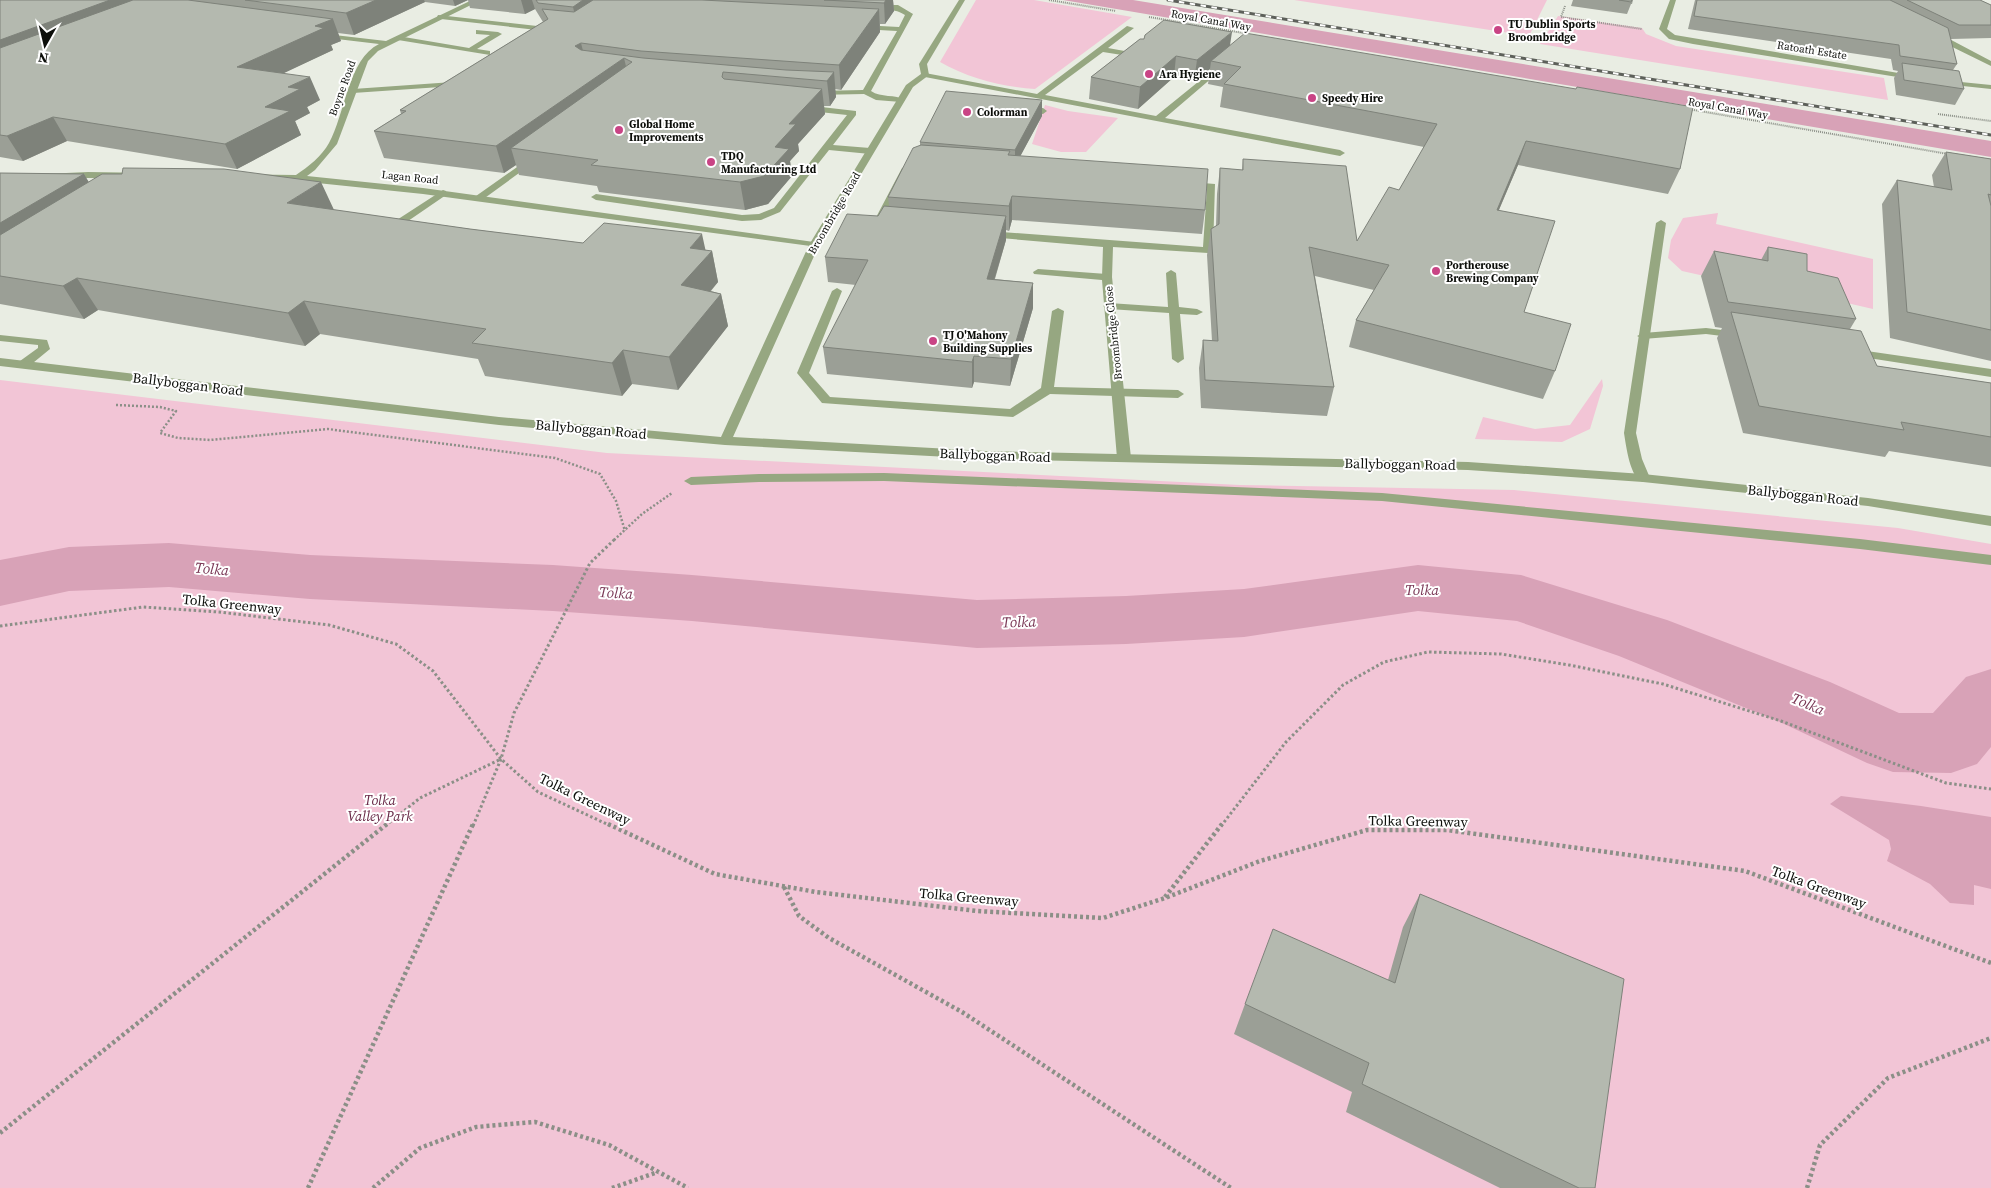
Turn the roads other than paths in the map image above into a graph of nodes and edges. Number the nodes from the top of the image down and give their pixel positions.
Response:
1 (478, 0) edge
2 (962, 0) edge
3 (1674, 0) edge
4 (899, 4) edge
5 (868, 6) edge
6 (441, 17) junction
7 (427, 24) junction
8 (440, 26) dead end
9 (854, 26) edge
10 (1130, 28) dead end
11 (902, 29) junction
12 (469, 30) dead end
13 (560, 30) edge
14 (1930, 32) edge
15 (309, 33) edge
16 (398, 38) junction
17 (385, 44) junction
18 (1102, 49) junction
19 (470, 50) junction
20 (488, 53) edge
21 (1138, 56) edge
22 (1229, 59) edge
23 (1991, 64) edge
24 (925, 75) junction
25 (466, 77) edge
26 (1921, 78) edge
27 (1940, 81) edge
28 (1991, 87) edge
29 (998, 88) junction
30 (1049, 89) junction
31 (353, 91) junction
32 (803, 92) edge
33 (866, 92) junction
34 (1039, 96) junction
35 (1087, 97) dead end
36 (901, 100) junction
37 (948, 100) edge
38 (986, 105) junction
39 (796, 107) edge
40 (1043, 112) dead end
41 (1158, 119) junction
42 (826, 147) junction
43 (870, 151) junction
44 (1340, 152) dead end
45 (540, 154) edge
46 (156, 175) junction
47 (298, 178) junction
48 (0, 179) edge
49 (443, 193) junction
50 (596, 197) dead end
51 (479, 198) junction
52 (742, 218) junction
53 (340, 223) edge
54 (1661, 223) dead end
55 (728, 233) junction
56 (1108, 244) junction
57 (814, 245) junction
58 (1038, 272) dead end
59 (1171, 273) dead end
60 (0, 275) edge
61 (1107, 277) junction
62 (837, 291) dead end
63 (1109, 306) junction
64 (1058, 311) dead end
65 (1174, 311) junction
66 (1196, 312) dead end
67 (1643, 336) junction
68 (1745, 336) edge
69 (0, 338) edge
70 (1844, 351) edge
71 (1178, 359) dead end
72 (0, 362) edge
73 (24, 364) junction
74 (1991, 374) edge
75 (1047, 390) junction
76 (1119, 392) junction
77 (1178, 394) dead end
78 (725, 441) junction
79 (1124, 458) junction
80 (1643, 478) junction
81 (691, 480) road end
82 (1991, 521) edge
83 (1991, 560) edge

1 - 6 street, Boyne Road
2 - 24 street
3 - 26 street, Ratoath Estate
4 - 5 street
4 - 11 street
6 - 7 street, Boyne Road
6 - 13 street
7 - 8 street
7 - 16 street, Boyne Road
9 - 11 street
10 - 18 street
11 - 33 street
12 - 19 street
14 - 23 street
15 - 17 street
16 - 17 street, Boyne Road
16 - 19 street
17 - 31 street, Boyne Road
18 - 21 street
18 - 30 street
19 - 20 street
22 - 41 street
24 - 29 street
24 - 36 street, Broombridge Road
25 - 31 street
27 - 28 street
29 - 34 street
29 - 38 street
30 - 34 street
30 - 35 street
31 - 47 street, Boyne Road
32 - 33 street
33 - 36 street
34 - 41 street
36 - 43 street, Broombridge Road
37 - 38 street
38 - 40 street
39 - 42 street
41 - 44 street
42 - 43 street
42 - 52 street
43 - 57 street, Broombridge Road
45 - 51 street
46 - 47 street, Lagan Road
46 - 48 street, Lagan Road
46 - 60 street
47 - 49 street, Lagan Road
49 - 51 street, Lagan Road
49 - 53 street
50 - 52 street
51 - 55 street, Lagan Road
52 - 55 street
54 - 67 street
55 - 57 street, Lagan Road
56 - 56 street
56 - 61 street
57 - 78 street, Broombridge Road
58 - 61 street, Broombridge Close
59 - 65 street
61 - 63 street, Broombridge Close
62 - 75 street
63 - 65 street
63 - 76 street, Broombridge Close
64 - 75 street
65 - 66 street
65 - 71 street
67 - 68 street
67 - 80 street
69 - 73 street
70 - 74 street
72 - 73 street, Ballyboggan Road
73 - 78 street, Ballyboggan Road
75 - 76 street
76 - 77 street
76 - 79 street, Broombridge Close
78 - 79 street, Ballyboggan Road
79 - 80 street, Ballyboggan Road
80 - 82 street, Ballyboggan Road
81 - 83 street

